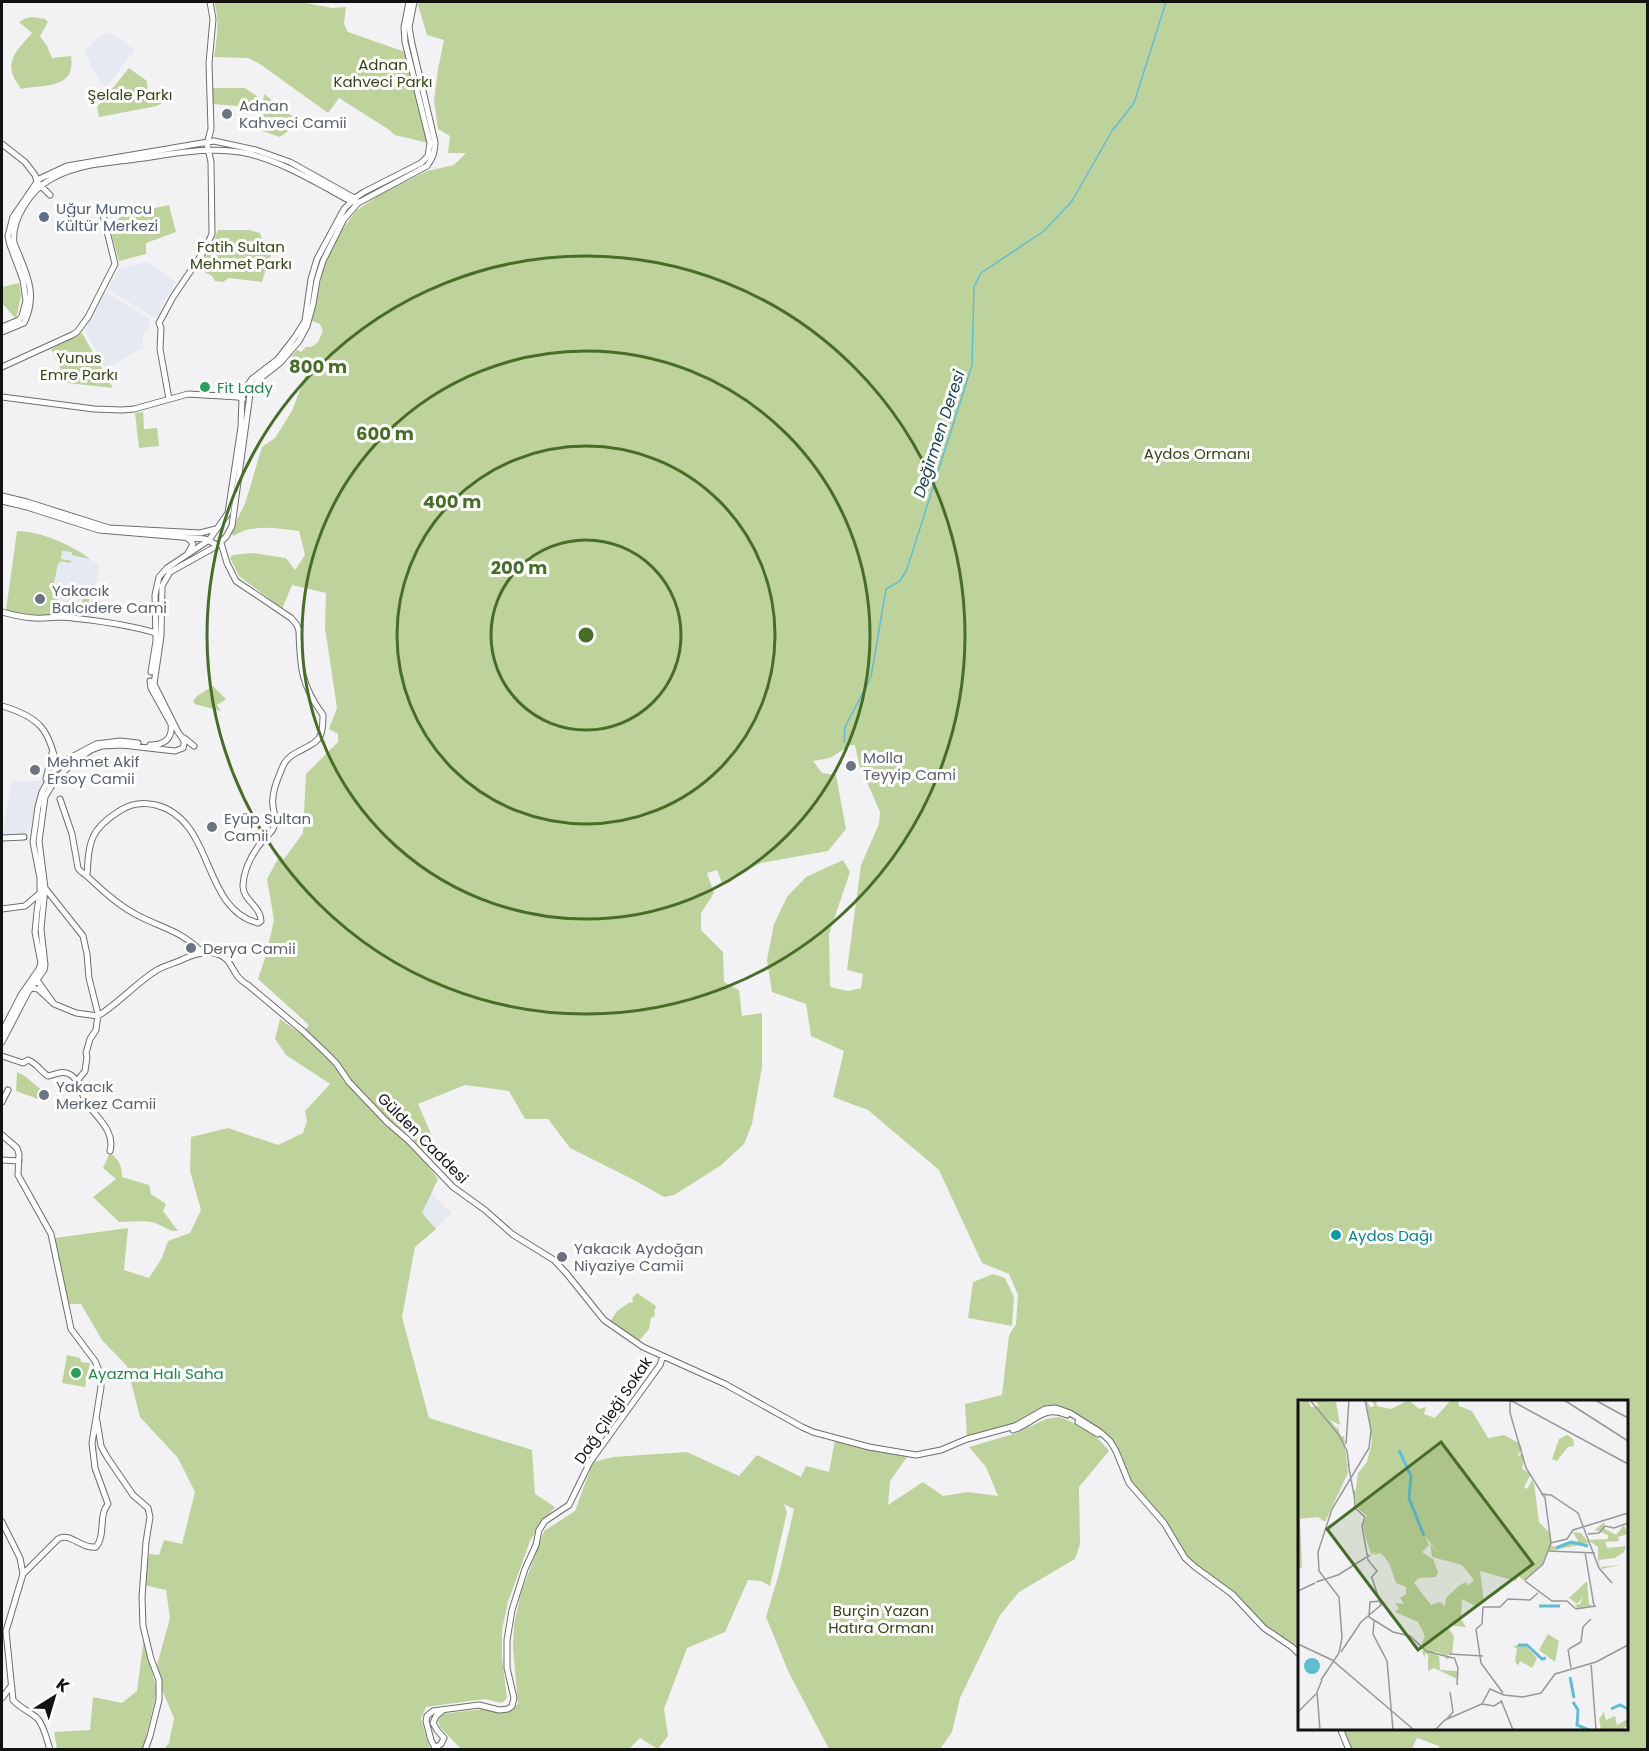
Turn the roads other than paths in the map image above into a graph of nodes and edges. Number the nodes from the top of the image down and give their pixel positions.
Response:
1 (210, 2) edge
2 (409, 2) edge
3 (414, 2) edge
4 (211, 129) junction
5 (207, 142) junction
6 (217, 142) junction
7 (2, 144) edge
8 (208, 151) junction
9 (216, 151) junction
10 (211, 162) junction
11 (40, 181) junction
12 (340, 196) junction
13 (354, 201) junction
14 (344, 209) junction
15 (104, 215) dead end
16 (2, 327) edge
17 (2, 332) edge
18 (2, 367) edge
19 (247, 392) junction
20 (2, 397) edge
21 (169, 399) junction
22 (241, 401) junction
23 (247, 421) junction
24 (2, 498) edge
25 (217, 529) junction
26 (186, 537) junction
27 (226, 537) junction
28 (209, 540) junction
29 (219, 544) junction
30 (187, 555) junction
31 (2, 612) edge
32 (156, 633) junction
33 (2, 706) edge
34 (181, 736) junction
35 (169, 737) junction
36 (183, 748) junction
37 (175, 751) junction
38 (52, 752) junction
39 (66, 760) junction
40 (51, 762) junction
41 (71, 764) junction
42 (56, 767) junction
43 (55, 780) junction
44 (42, 792) junction
45 (60, 799) dead end
46 (35, 824) junction
47 (24, 837) junction
48 (2, 838) edge
49 (33, 848) junction
50 (87, 875) junction
51 (42, 889) junction
52 (25, 906) junction
53 (2, 909) edge
54 (37, 911) junction
55 (203, 953) junction
56 (37, 980) junction
57 (31, 988) junction
58 (54, 1004) junction
59 (98, 1016) junction
60 (2, 1036) edge
61 (2, 1056) edge
62 (76, 1081) junction
63 (8, 1090) dead end
64 (2, 1102) edge
65 (2, 1135) edge
66 (110, 1151) dead end
67 (2, 1160) edge
68 (19, 1161) junction
69 (663, 1356) junction
70 (96, 1413) junction
71 (2, 1521) edge
72 (22, 1574) junction
73 (10, 1619) junction
74 (2, 1621) edge
75 (1298, 1656) edge
76 (11, 1686) junction
77 (2, 1698) edge
78 (443, 1710) junction
79 (1339, 1730) edge
80 (442, 1736) junction
81 (430, 1737) junction
82 (435, 1748) edge
83 (50, 1749) edge
84 (145, 1749) edge
85 (1348, 1749) edge

1 - 4 street
2 - 13 street
3 - 13 street
4 - 5 street
4 - 6 street
5 - 6 street
5 - 8 street
5 - 11 street
6 - 9 street
6 - 13 street
7 - 11 street
8 - 9 street
8 - 10 street
8 - 11 street
9 - 10 street
9 - 12 street
10 - 21 street
11 - 16 street
11 - 17 street
12 - 13 street
12 - 14 street
13 - 14 street
13 - 19 street
14 - 19 street
15 - 18 street
19 - 22 street
19 - 23 street
20 - 21 street
21 - 22 street
22 - 23 street
22 - 25 street
23 - 27 street
24 - 25 street
24 - 26 street
25 - 27 street
25 - 28 street
26 - 28 street
26 - 30 street
27 - 29 street
28 - 29 street
28 - 30 street
29 - 34 street
29 - 50 street
30 - 32 street
31 - 32 street
32 - 35 street
33 - 38 street
34 - 35 street
34 - 36 street
34 - 36 street
35 - 37 street
35 - 39 street
36 - 37 street
37 - 41 street
38 - 39 street
38 - 40 street
38 - 42 street
39 - 42 street
40 - 42 street
40 - 44 street
41 - 42 street
41 - 43 street
42 - 43 street
42 - 44 street
43 - 51 street
44 - 46 street
45 - 50 street, Gülden Caddesi
46 - 47 street
46 - 49 street
47 - 48 street
47 - 49 street
49 - 51 street
50 - 55 street, Gülden Caddesi
51 - 52 street
51 - 54 street
51 - 56 street
51 - 59 street
52 - 53 street
52 - 54 street
54 - 60 street
55 - 59 street
55 - 69 street, Gülden Caddesi
56 - 57 street
56 - 58 street
57 - 58 street
57 - 60 street
58 - 59 street
59 - 62 street
61 - 62 street
62 - 66 street
63 - 64 street
65 - 68 street
67 - 68 street
68 - 70 street
69 - 75 street, Gülden Caddesi
69 - 78 street, Dağ Çileği Sokak
70 - 72 street
70 - 84 street
71 - 72 street
72 - 73 street
73 - 74 street
73 - 76 street
76 - 77 street
76 - 83 street
78 - 80 street
78 - 81 street
79 - 85 street
80 - 81 street
80 - 82 street
81 - 82 street

